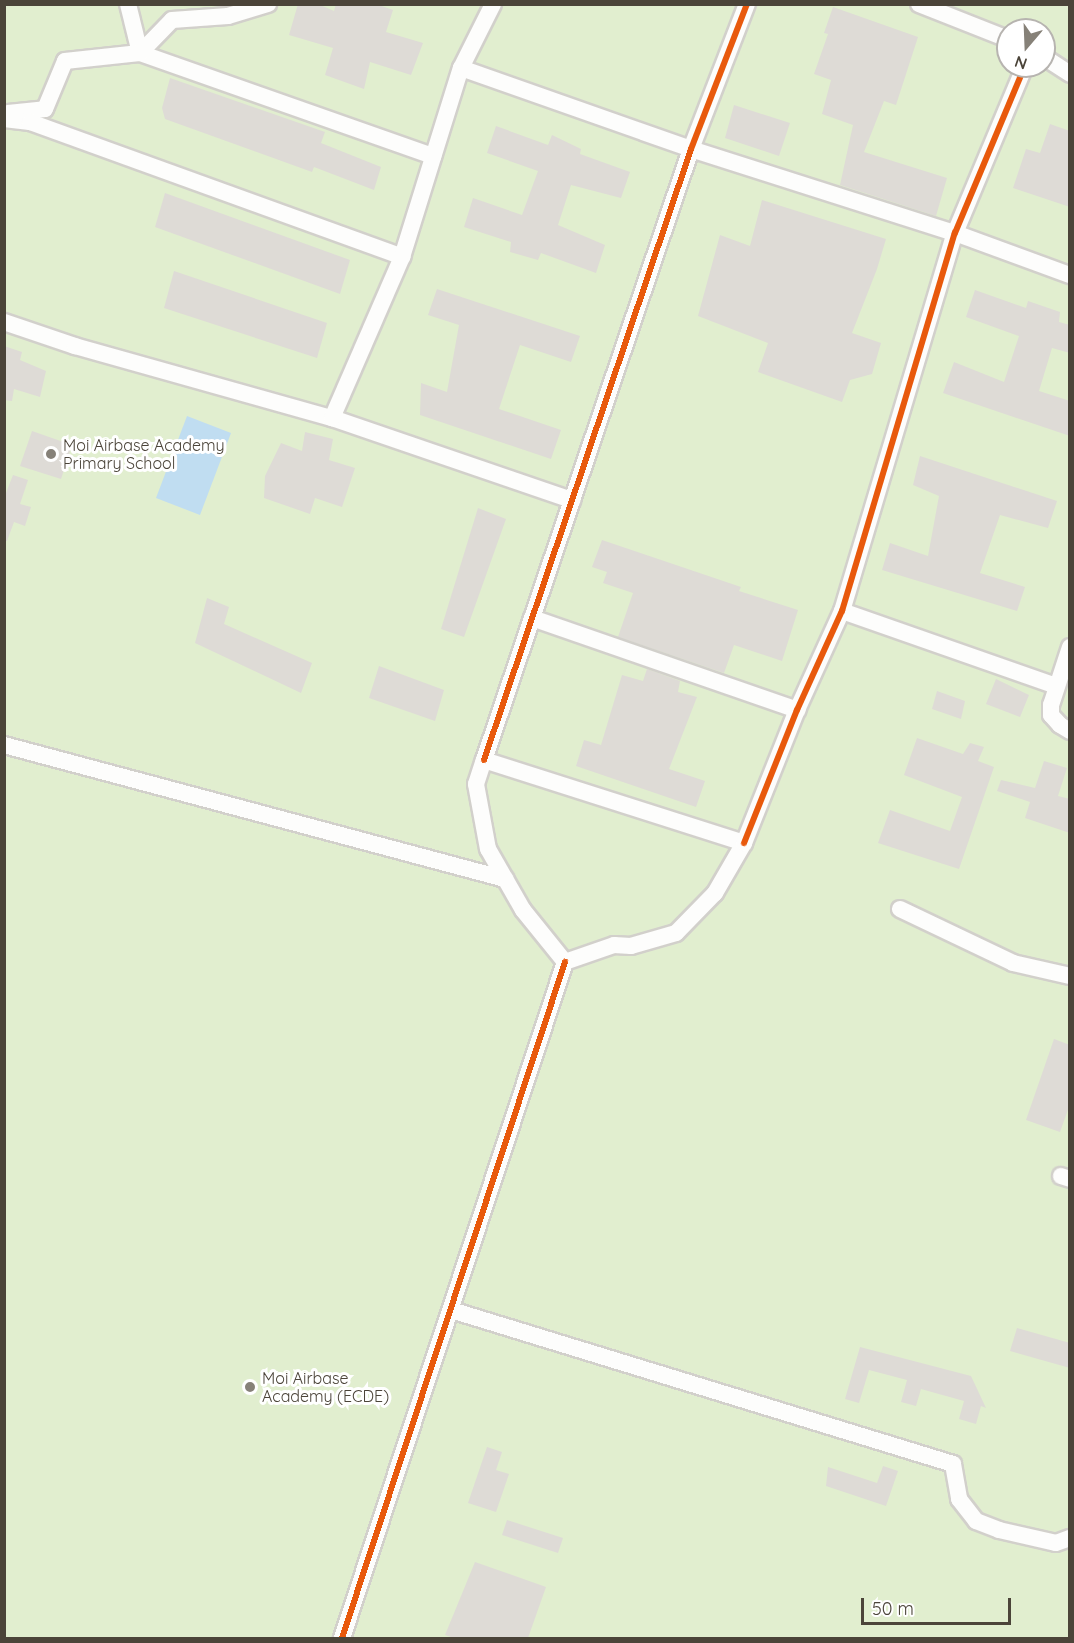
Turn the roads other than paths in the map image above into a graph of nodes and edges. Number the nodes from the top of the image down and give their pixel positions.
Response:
1 (128, 4) edge
2 (268, 4) edge
3 (493, 4) edge
4 (747, 4) edge
5 (919, 4) edge
6 (996, 34) edge
7 (140, 53) junction
8 (1056, 65) edge
9 (461, 68) junction
10 (1070, 74) edge
11 (1019, 78) edge
12 (4, 113) edge
13 (4, 119) edge
14 (691, 149) junction
15 (433, 156) junction
16 (955, 233) junction
17 (402, 257) junction
18 (1070, 275) edge
19 (4, 322) edge
20 (332, 418) junction
21 (572, 500) junction
22 (842, 611) junction
23 (532, 618) junction
24 (1070, 647) edge
25 (1056, 686) junction
26 (797, 710) junction
27 (1070, 731) edge
28 (4, 745) edge
29 (484, 760) junction
30 (744, 843) junction
31 (505, 879) junction
32 (900, 909) dead end
33 (565, 962) junction
34 (1070, 976) edge
35 (451, 1310) junction
36 (1070, 1538) edge
37 (342, 1638) edge

1 - 7 street
2 - 7 street
3 - 9 street
4 - 14 street
5 - 6 street
7 - 12 street
7 - 15 street
8 - 10 street
9 - 14 street
9 - 15 street
11 - 16 street
13 - 17 street
14 - 16 street
14 - 21 street
15 - 17 street
16 - 18 street
16 - 22 street
17 - 20 street
19 - 20 street
20 - 21 street
21 - 23 street
22 - 25 street
22 - 26 street
23 - 26 street
23 - 29 street
24 - 25 street
25 - 27 street
26 - 30 street
28 - 31 street
29 - 30 street
29 - 31 street
30 - 33 street
31 - 33 street
32 - 34 street
33 - 35 street
35 - 36 street
35 - 37 street

